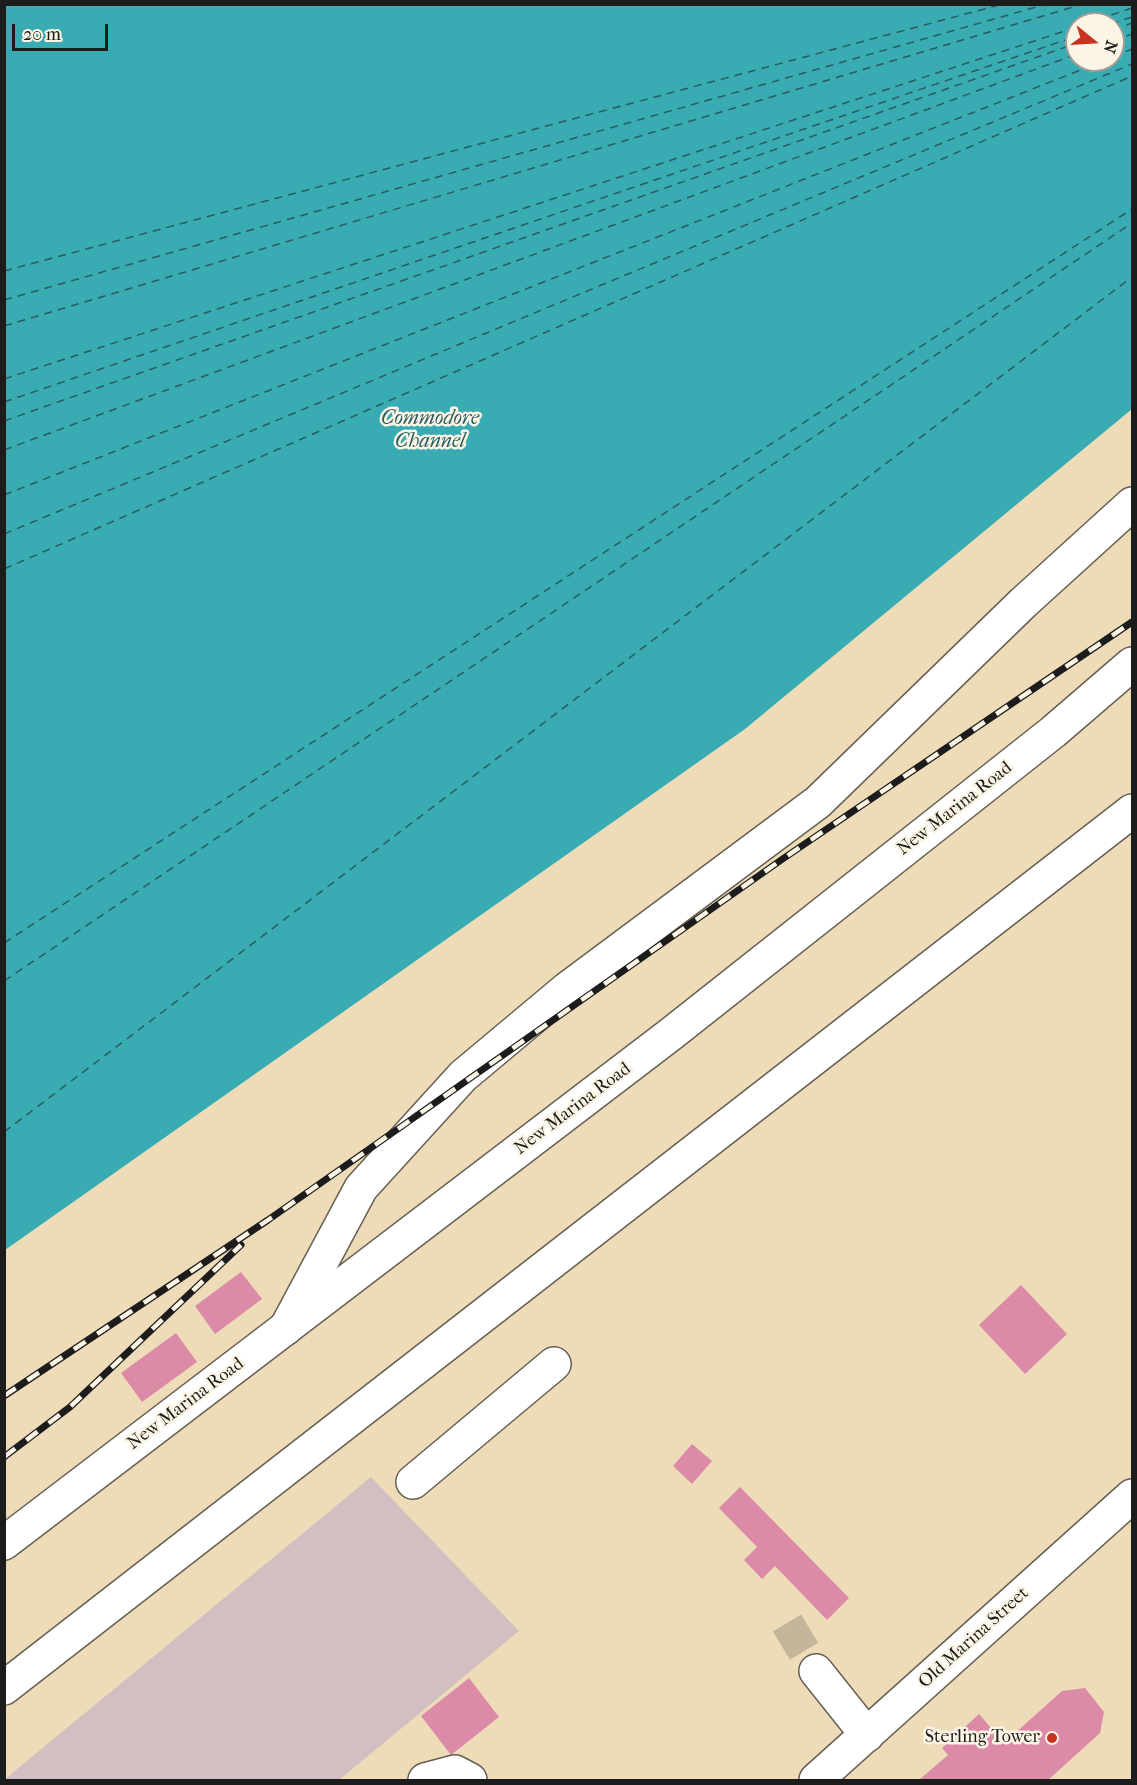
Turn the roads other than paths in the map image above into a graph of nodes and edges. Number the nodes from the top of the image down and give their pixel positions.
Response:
1 (1132, 504) edge
2 (1132, 664) edge
3 (1132, 811) edge
4 (286, 1328) junction
5 (554, 1364) dead end
6 (412, 1482) dead end
7 (1132, 1496) edge
8 (4, 1543) edge
9 (816, 1671) tunnel mouth
10 (4, 1688) edge
11 (867, 1735) junction
12 (425, 1780) edge
13 (470, 1780) edge
14 (816, 1780) edge

1 - 4 main road
2 - 4 main road, New Marina Road
3 - 10 main road
4 - 8 main road, New Marina Road
5 - 6 main road
7 - 11 main road, Old Marina Street
9 - 11 main road
11 - 14 main road, Old Marina Street
12 - 13 main road

